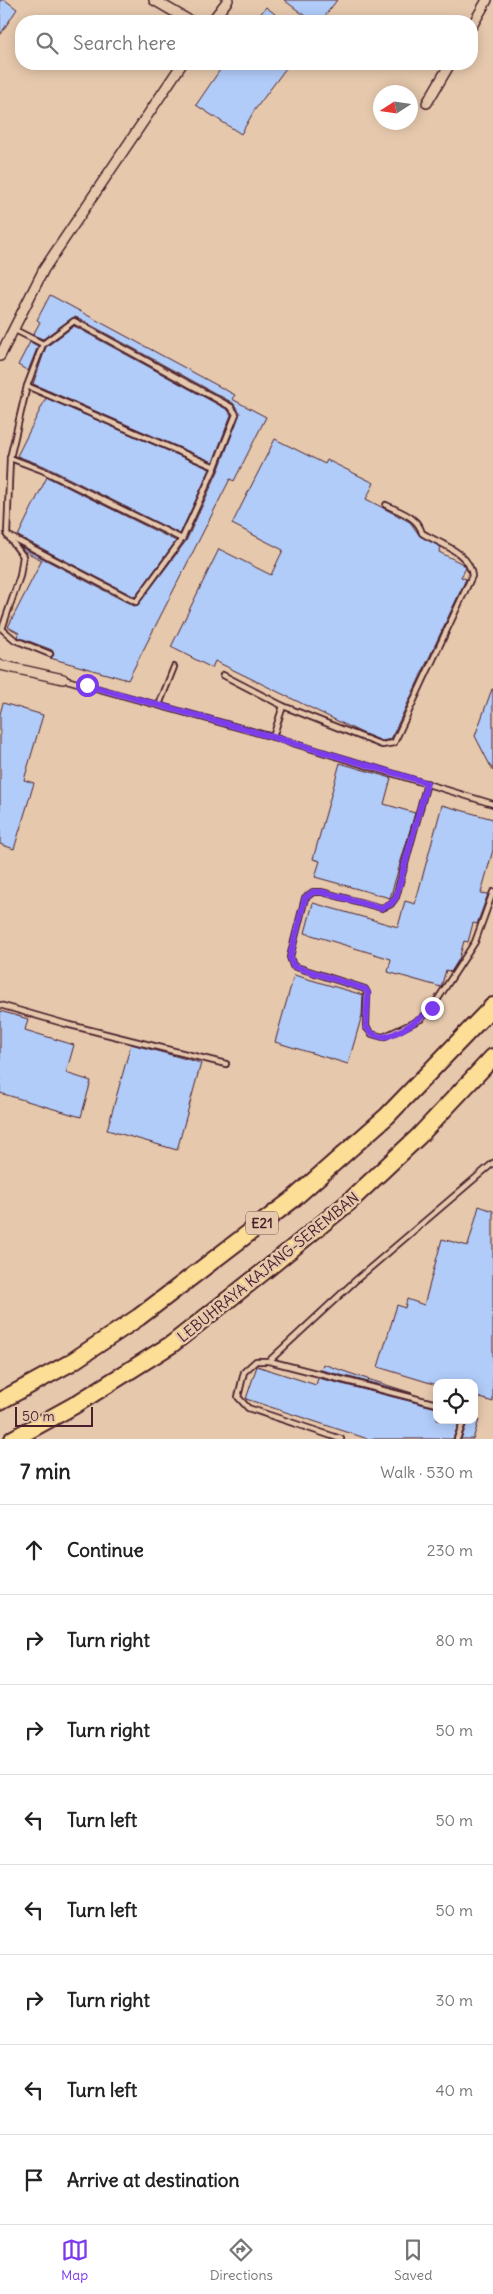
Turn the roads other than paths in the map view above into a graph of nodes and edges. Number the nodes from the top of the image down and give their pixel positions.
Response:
1 (154, 0) edge
2 (228, 0) edge
3 (487, 0) edge
4 (180, 15) edge
5 (217, 15) edge
6 (478, 16) edge
7 (178, 70) edge
8 (446, 70) edge
9 (427, 103) dead end
10 (13, 329) junction
11 (43, 344) junction
12 (0, 356) edge
13 (27, 386) junction
14 (10, 458) junction
15 (215, 467) junction
16 (386, 504) dead end
17 (7, 535) junction
18 (182, 539) junction
19 (50, 654) dead end
20 (0, 665) edge
21 (174, 667) dead end
22 (223, 676) dead end
23 (63, 679) joint
24 (159, 705) junction
25 (284, 706) junction
26 (273, 737) junction
27 (427, 783) junction
28 (493, 804) edge
29 (493, 892) edge
30 (0, 1004) edge
31 (493, 1006) edge
32 (493, 1057) edge
33 (226, 1064) dead end
34 (493, 1163) edge
35 (269, 1361) junction
36 (0, 1401) edge
37 (433, 1403) edge
38 (463, 1424) edge
39 (13, 1439) edge
40 (341, 1439) edge
41 (457, 1439) edge

1 - 4 street
2 - 5 street
3 - 6 street
7 - 10 street
8 - 9 street
10 - 11 lane
10 - 12 street
11 - 13 lane
11 - 15 lane
13 - 14 lane
13 - 15 lane
14 - 17 lane
14 - 18 lane
15 - 18 lane
16 - 25 lane
17 - 18 lane
17 - 19 lane
20 - 23 street
21 - 24 lane
22 - 25 lane
23 - 24 lane
24 - 26 lane
25 - 26 lane
26 - 27 lane
27 - 28 lane
27 - 29 lane
30 - 33 lane
31 - 36 highway, E21
32 - 39 highway, LEBUHRAYA KAJANG-SEREMBAN / E21
34 - 35 lane
35 - 37 lane
35 - 40 lane
38 - 41 lane

